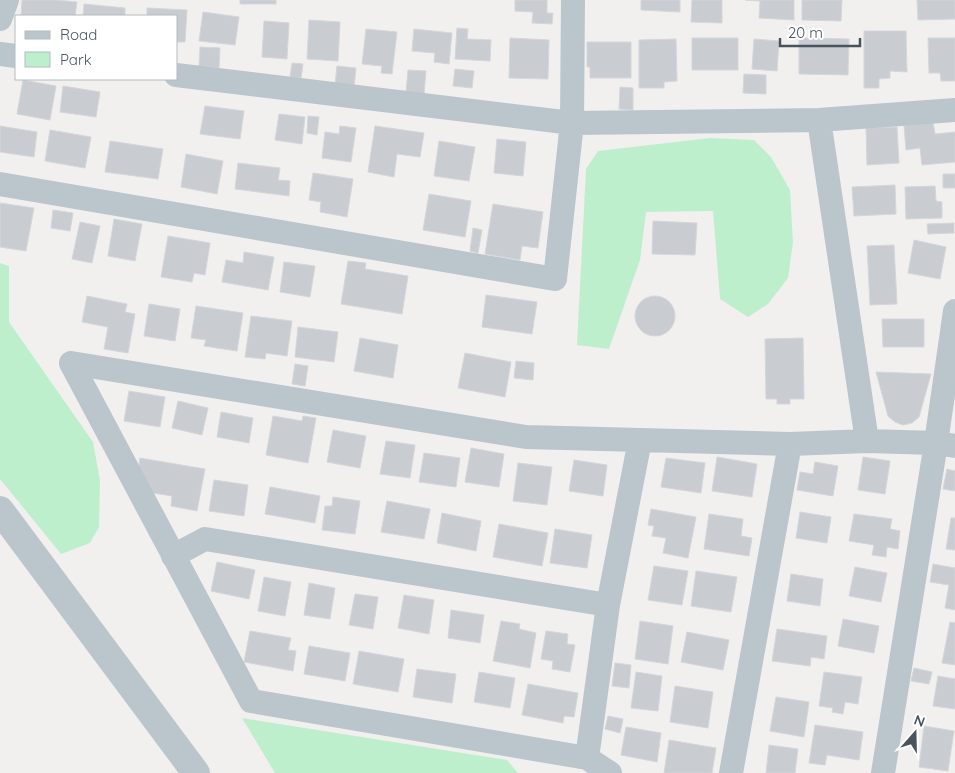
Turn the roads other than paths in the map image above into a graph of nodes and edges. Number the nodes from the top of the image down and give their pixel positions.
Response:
1 (7, 0) edge
2 (573, 0) edge
3 (0, 19) edge
4 (0, 54) edge
5 (15, 56) edge
6 (178, 75) edge
7 (955, 110) edge
8 (819, 120) junction
9 (572, 123) junction
10 (0, 184) edge
11 (955, 311) edge
12 (640, 440) junction
13 (867, 441) junction
14 (790, 444) junction
15 (945, 444) edge
16 (0, 510) edge
17 (173, 556) junction
18 (608, 604) junction
19 (587, 758) junction
20 (196, 773) edge
21 (610, 773) edge
22 (730, 773) edge
23 (883, 773) edge

1 - 3 street
2 - 9 street
4 - 5 street
6 - 9 street
7 - 8 street
8 - 9 street
8 - 13 street
9 - 10 street
11 - 15 street
12 - 14 street
12 - 17 street
12 - 18 street
13 - 14 street
13 - 15 street
14 - 22 street
15 - 23 street
16 - 20 street
17 - 18 street
17 - 19 street
18 - 19 street
19 - 21 street

